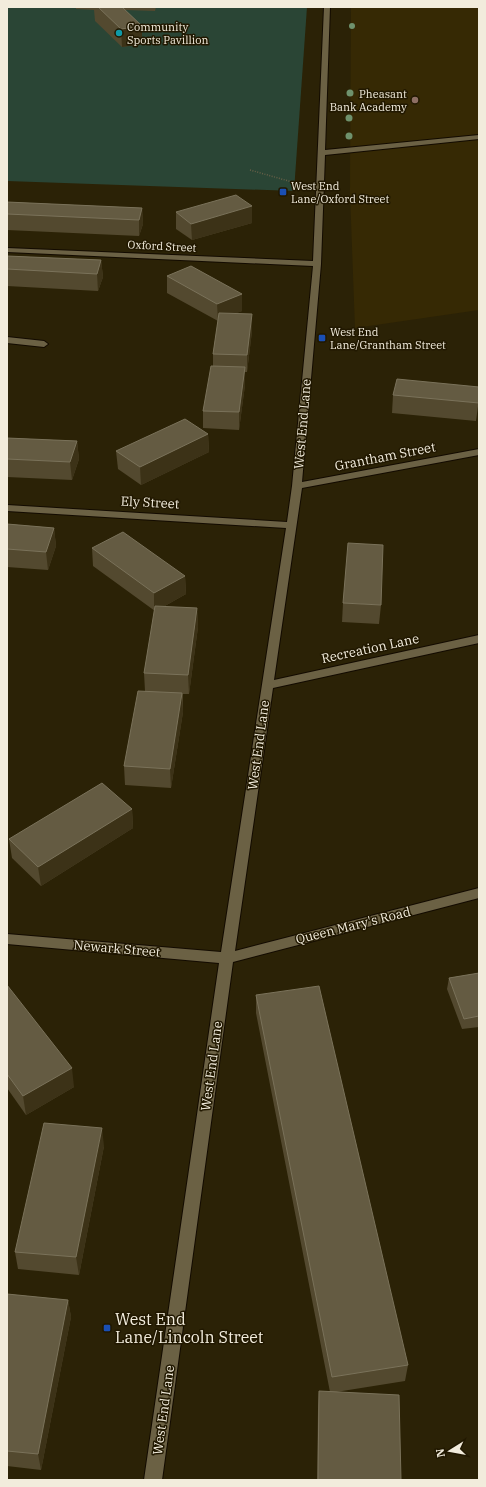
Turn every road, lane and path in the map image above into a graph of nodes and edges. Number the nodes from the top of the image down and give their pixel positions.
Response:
1 (327, 7) edge
2 (479, 137) edge
3 (321, 154) junction
4 (250, 170) dead end
5 (295, 183) dead end
6 (7, 250) edge
7 (317, 264) junction
8 (7, 340) edge
9 (44, 344) dead end
10 (479, 452) edge
11 (297, 486) junction
12 (7, 508) edge
13 (292, 525) junction
14 (479, 639) edge
15 (267, 685) junction
16 (479, 893) edge
17 (7, 939) edge
18 (227, 958) junction
19 (153, 1480) edge

1 - 3 street, West End Lane
2 - 3 street
3 - 7 street, West End Lane
4 - 5 path
6 - 7 street, Oxford Street
7 - 11 street, West End Lane
8 - 9 street
10 - 11 street, Grantham Street
11 - 13 street, West End Lane
12 - 13 street, Ely Street
13 - 15 street, West End Lane
14 - 15 street, Recreation Lane
15 - 18 street, West End Lane
16 - 18 street, Queen Mary's Road
17 - 18 street, Newark Street
18 - 19 street, West End Lane

